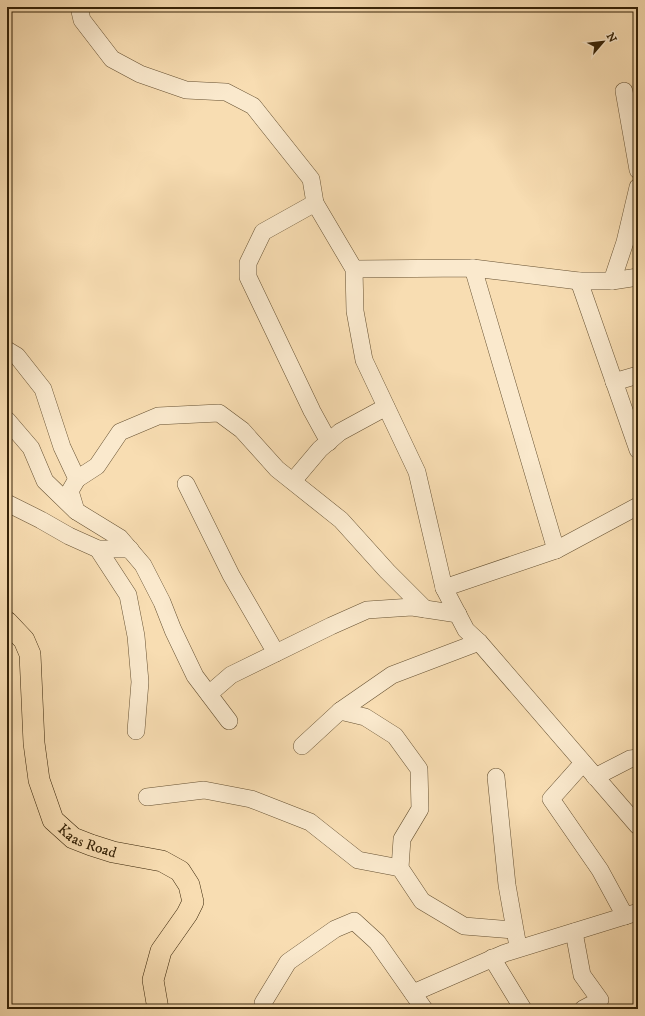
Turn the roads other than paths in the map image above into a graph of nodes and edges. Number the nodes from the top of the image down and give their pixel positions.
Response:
1 (78, 7) edge
2 (624, 91) dead end
3 (638, 170) edge
4 (638, 187) edge
5 (315, 203) junction
6 (473, 268) junction
7 (354, 269) junction
8 (638, 277) edge
9 (579, 281) junction
10 (612, 281) junction
11 (7, 350) edge
12 (638, 374) edge
13 (614, 382) junction
14 (386, 406) junction
15 (7, 420) edge
16 (329, 442) junction
17 (638, 450) edge
18 (77, 479) junction
19 (293, 481) junction
20 (186, 484) dead end
21 (7, 503) edge
22 (638, 506) edge
23 (76, 511) junction
24 (98, 549) junction
25 (130, 549) junction
26 (556, 550) junction
27 (444, 588) junction
28 (425, 609) junction
29 (458, 614) junction
30 (7, 622) edge
31 (479, 642) junction
32 (276, 653) junction
33 (209, 694) junction
34 (340, 711) junction
35 (229, 722) dead end
36 (136, 731) dead end
37 (302, 746) dead end
38 (638, 758) edge
39 (583, 764) junction
40 (496, 777) dead end
41 (595, 777) junction
42 (147, 797) dead end
43 (638, 826) edge
44 (400, 868) junction
45 (631, 914) edge
46 (514, 930) junction
47 (574, 932) junction
48 (519, 948) junction
49 (492, 958) junction
50 (413, 993) junction
51 (158, 1009) edge
52 (263, 1009) edge
53 (424, 1009) edge
54 (523, 1009) edge
55 (583, 1009) edge

1 - 5 street
2 - 3 street
4 - 10 street
5 - 7 street
5 - 16 street
6 - 7 street
6 - 9 street
6 - 26 street
7 - 14 street
8 - 10 street
9 - 10 street
9 - 13 street
11 - 18 street
12 - 13 street
13 - 17 street
14 - 16 street
14 - 27 street
15 - 23 street
16 - 19 street
18 - 19 street
18 - 23 street
19 - 28 street
20 - 32 street
21 - 24 street
22 - 26 street
23 - 25 street
24 - 25 street
24 - 36 street
25 - 33 street
26 - 27 street
27 - 29 street
28 - 29 street
28 - 32 street
29 - 31 street
30 - 51 main road, Kaas Road
31 - 34 street
31 - 39 street
32 - 33 street
33 - 35 street
34 - 37 street
34 - 44 street
38 - 41 street
39 - 41 street
39 - 45 street
40 - 46 street
41 - 43 street
42 - 44 street
44 - 46 street
45 - 47 street
46 - 48 street
47 - 48 street
47 - 55 street
48 - 49 street
49 - 50 street
49 - 54 street
50 - 52 street
50 - 53 street

